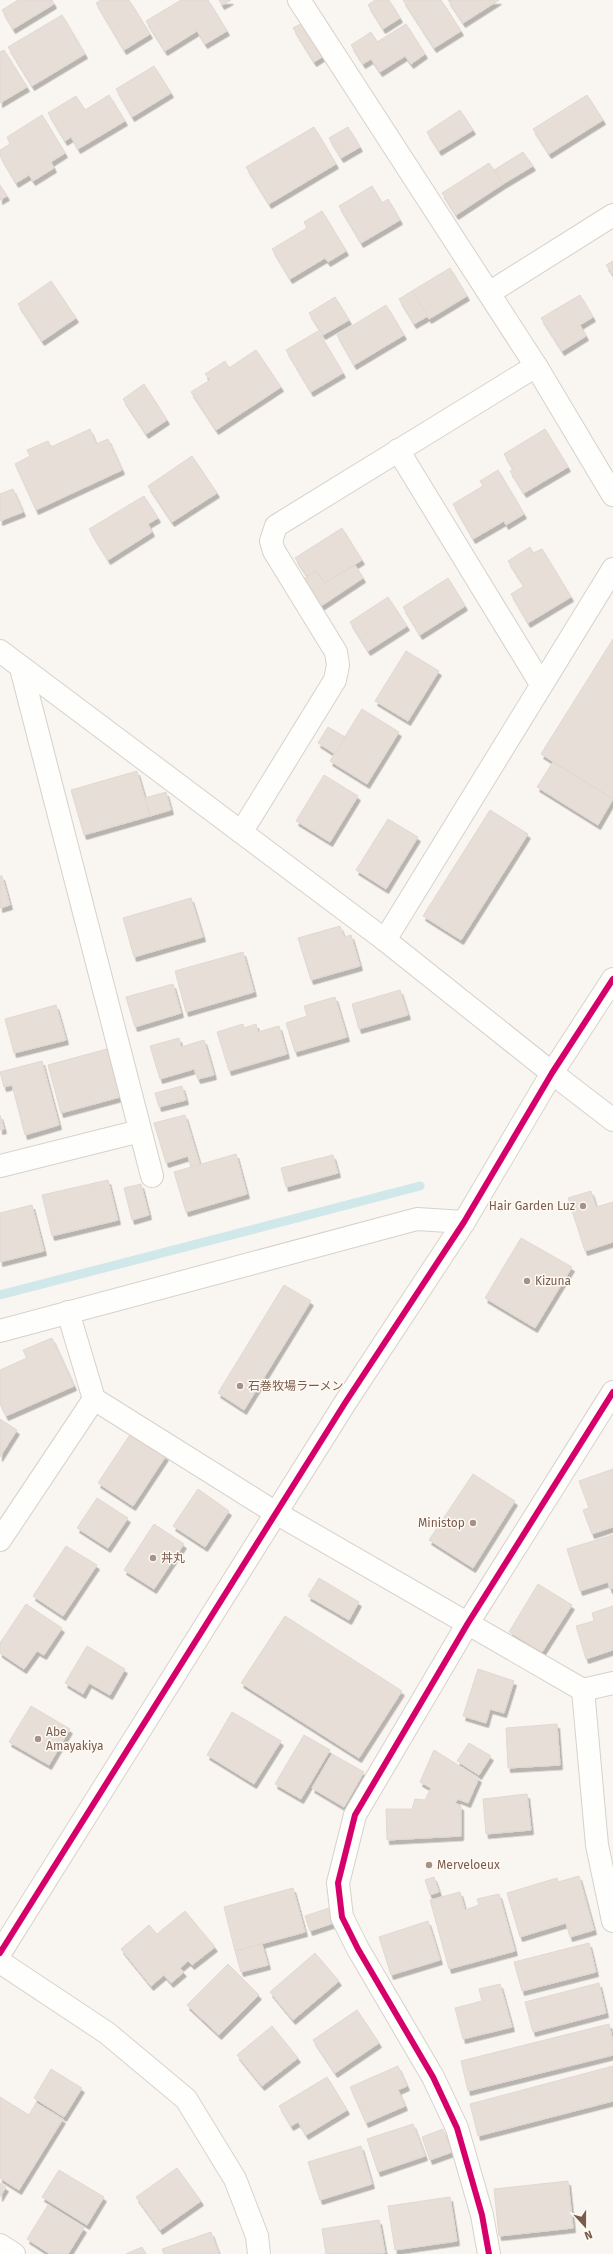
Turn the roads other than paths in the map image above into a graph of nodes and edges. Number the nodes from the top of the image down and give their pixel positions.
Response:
1 (303, 1) edge
2 (613, 215) edge
3 (489, 293) junction
4 (536, 366) junction
5 (398, 450) junction
6 (613, 495) edge
7 (613, 569) edge
8 (0, 651) edge
9 (21, 668) junction
10 (541, 684) junction
11 (242, 831) junction
12 (386, 940) junction
13 (613, 979) edge
14 (552, 1073) junction
15 (613, 1120) edge
16 (140, 1132) junction
17 (0, 1166) edge
18 (152, 1176) dead end
19 (464, 1222) junction
20 (68, 1312) junction
21 (0, 1331) edge
22 (613, 1392) edge
23 (94, 1399) junction
24 (276, 1513) junction
25 (0, 1540) edge
26 (468, 1624) junction
27 (613, 1683) edge
28 (583, 1690) junction
29 (605, 1845) edge
30 (613, 1920) edge
31 (0, 1953) edge
32 (0, 1962) edge
33 (0, 2245) edge
34 (14, 2254) edge
35 (259, 2254) edge
36 (489, 2254) edge

1 - 3 street
2 - 3 street
3 - 4 street
4 - 5 street
4 - 6 street
5 - 10 street
5 - 11 street
7 - 10 street
8 - 9 street
9 - 11 street
9 - 16 street
10 - 12 street
11 - 12 street
12 - 14 street
13 - 14 street
14 - 15 street
14 - 19 street
16 - 17 street
16 - 18 street
19 - 20 street
19 - 24 street
20 - 21 street
20 - 23 street
22 - 26 street
23 - 24 street
23 - 25 street
24 - 26 street
24 - 31 street
26 - 28 street
26 - 36 street
27 - 28 street
28 - 29 street
29 - 30 street
32 - 35 street
33 - 34 street

